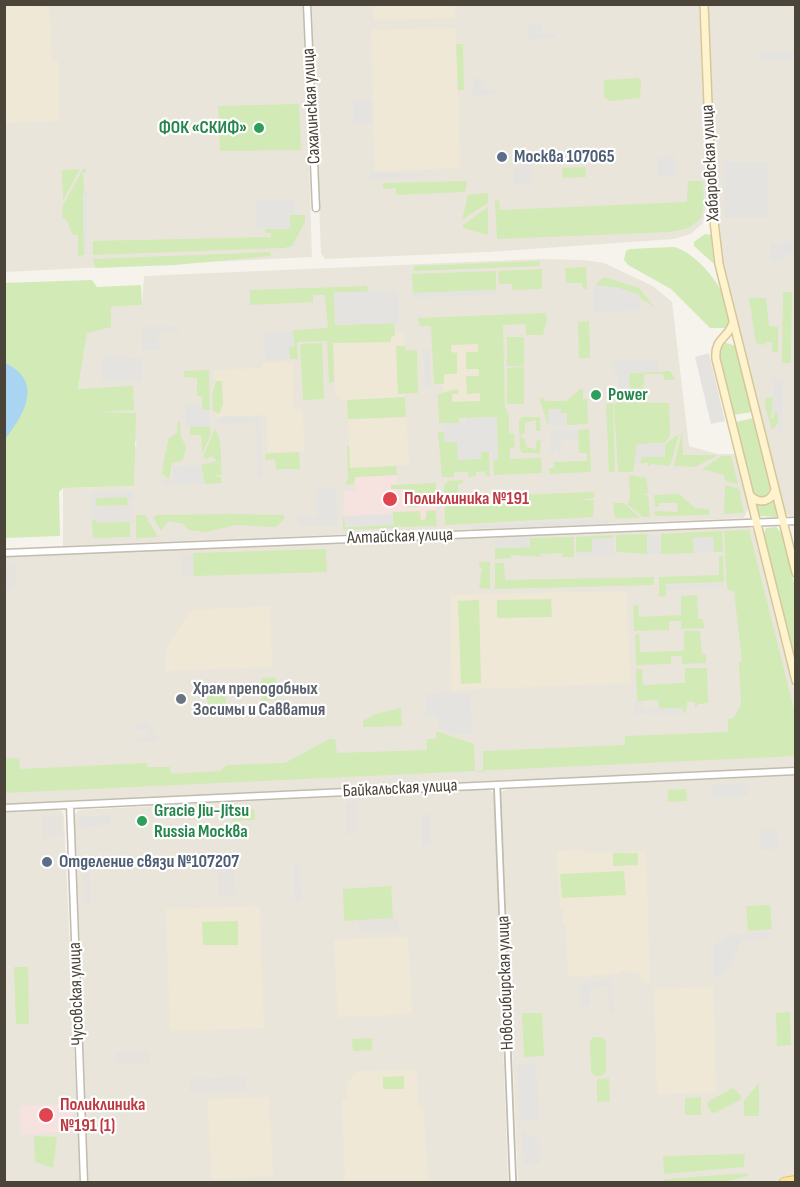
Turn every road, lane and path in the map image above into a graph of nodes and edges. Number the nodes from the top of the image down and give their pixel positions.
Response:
1 (308, 4) edge
2 (704, 4) edge
3 (316, 208) dead end
4 (733, 319) junction
5 (722, 338) junction
6 (739, 346) junction
7 (775, 488) junction
8 (749, 493) junction
9 (795, 521) edge
10 (756, 522) junction
11 (783, 522) junction
12 (4, 553) edge
13 (795, 573) edge
14 (795, 679) edge
15 (795, 771) edge
16 (497, 784) junction
17 (70, 805) junction
18 (4, 808) edge
19 (795, 1180) edge
20 (84, 1182) edge
21 (513, 1182) edge
22 (784, 1182) edge

1 - 3 street, Сахалинская улица
2 - 4 main road, Хабаровская улица
4 - 5 main road
4 - 6 main road, Хабаровская улица
5 - 6 main road
5 - 8 main road
6 - 7 main road, Хабаровская улица
7 - 8 main road
7 - 11 main road, Хабаровская улица
8 - 10 main road
9 - 11 street, Алтайская улица
10 - 11 street, Алтайская улица
10 - 12 street, Алтайская улица
10 - 14 main road
11 - 13 main road, Хабаровская улица
15 - 16 street, Байкальская улица
16 - 17 street, Байкальская улица
16 - 21 street, Новосибирская улица
17 - 18 street, Байкальская улица
17 - 20 street, Чусовская улица
19 - 22 main road

